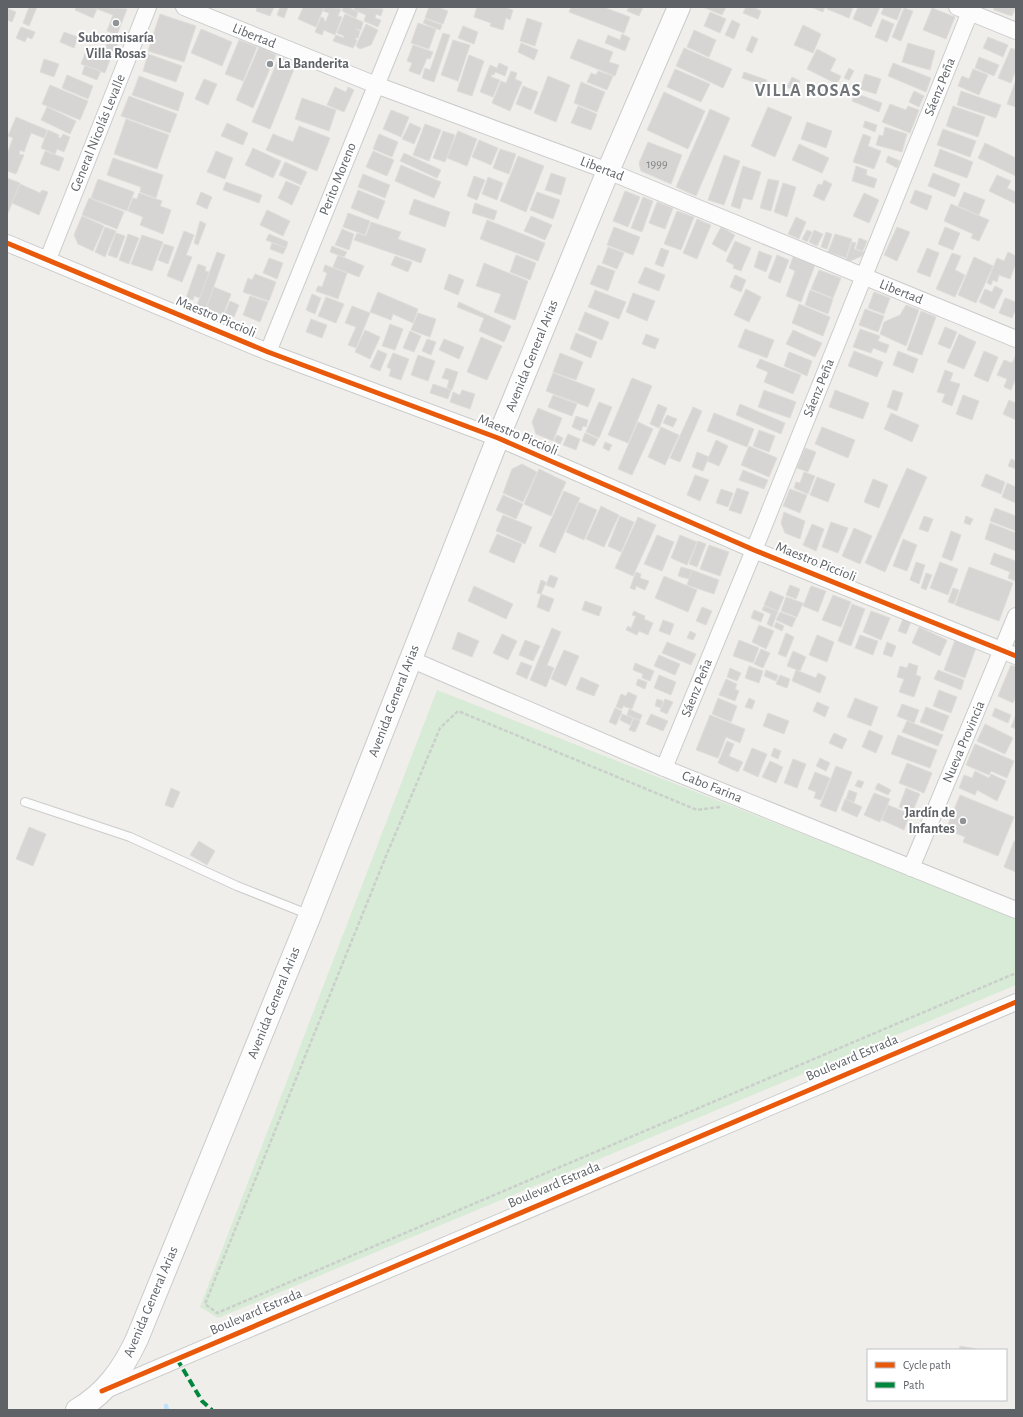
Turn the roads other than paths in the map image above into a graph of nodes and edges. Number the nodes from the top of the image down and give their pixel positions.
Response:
1 (148, 7) edge
2 (184, 7) edge
3 (408, 7) edge
4 (679, 7) edge
5 (967, 9) edge
6 (1016, 31) edge
7 (376, 85) junction
8 (608, 171) junction
9 (7, 243) edge
10 (48, 260) junction
11 (863, 277) junction
12 (1016, 339) edge
13 (268, 352) junction
14 (498, 438) junction
15 (754, 550) junction
16 (1016, 616) edge
17 (1009, 653) edge
18 (410, 659) junction
19 (664, 768) junction
20 (25, 802) dead end
21 (911, 868) junction
22 (1016, 910) edge
23 (310, 915) junction
24 (1016, 1002) edge
25 (102, 1391) junction
26 (77, 1410) edge

1 - 10 street, General Nicolás Levalle
2 - 7 street, Libertad
3 - 7 street, Perito Moreno
4 - 8 main road, Avenida General Arias
5 - 6 street
5 - 11 street, Sáenz Peña
7 - 8 street, Libertad
7 - 13 street, Perito Moreno
8 - 11 street, Libertad
8 - 14 main road, Avenida General Arias
9 - 10 street, Maestro Piccioli
10 - 13 street, Maestro Piccioli
11 - 12 street, Libertad
11 - 15 street, Sáenz Peña
13 - 14 street, Maestro Piccioli
14 - 15 street, Maestro Piccioli
14 - 18 main road, Avenida General Arias
15 - 17 street, Maestro Piccioli
15 - 19 street, Sáenz Peña
16 - 17 street, Nueva Provincia
17 - 21 street, Nueva Provincia
18 - 19 street, Cabo Farina
18 - 23 main road, Avenida General Arias
19 - 21 street, Cabo Farina
20 - 23 lane
21 - 22 street, Cabo Farina
23 - 25 main road, Avenida General Arias
24 - 25 street, Boulevard Estrada
25 - 26 main road, Boulevard Estrada

